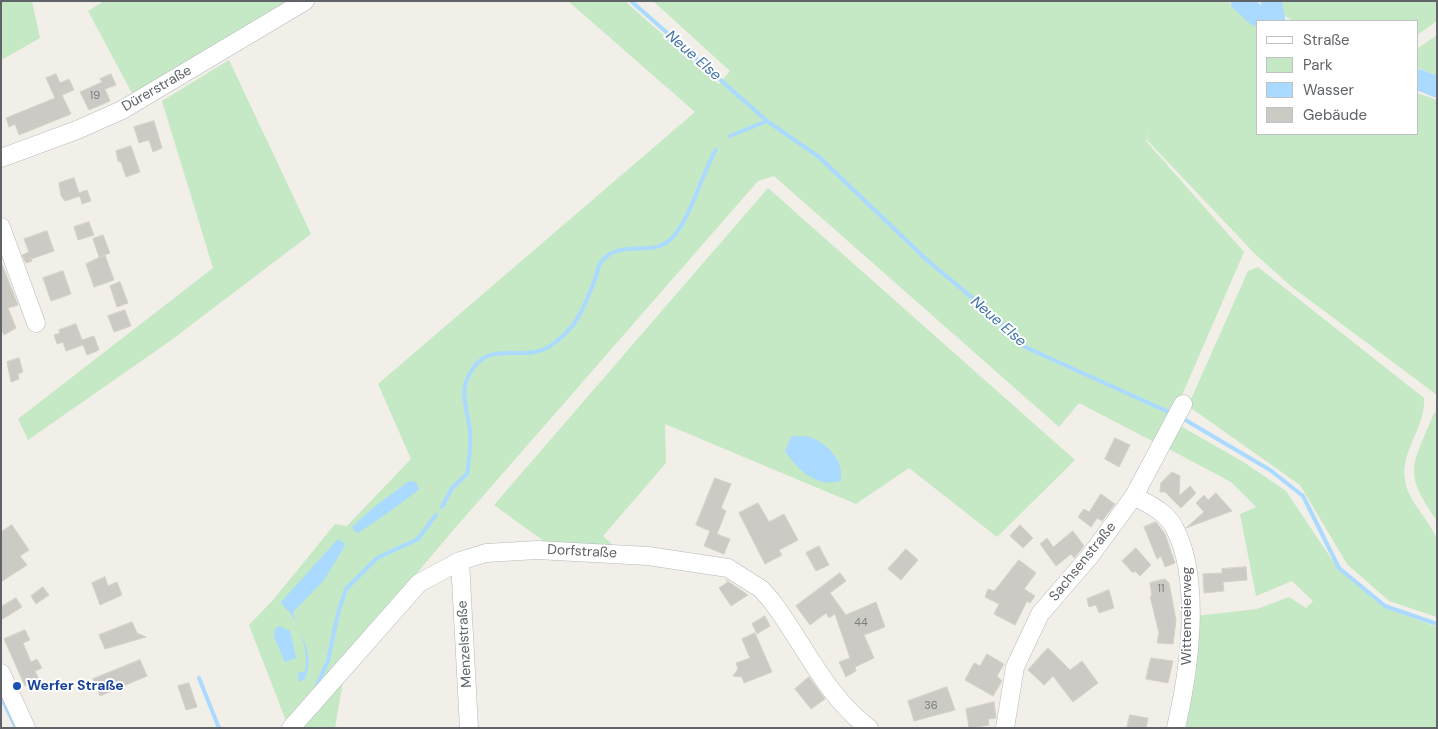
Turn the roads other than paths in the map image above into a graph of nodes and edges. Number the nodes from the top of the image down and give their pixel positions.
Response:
1 (305, 1) edge
2 (1, 158) edge
3 (1, 227) edge
4 (36, 323) dead end
5 (1183, 404) dead end
6 (1134, 496) junction
7 (460, 561) junction
8 (1, 673) edge
9 (26, 728) edge
10 (291, 728) edge
11 (469, 728) edge
12 (869, 728) edge
13 (1005, 728) edge
14 (1176, 728) edge

1 - 2 street, Dürerstraße
3 - 4 street
5 - 6 street, Sachsenstraße
6 - 13 street, Sachsenstraße
6 - 14 street, Wittemeierweg
7 - 10 street, Dorfstraße
7 - 11 street, Menzelstraße
7 - 12 street, Dorfstraße
8 - 9 street

